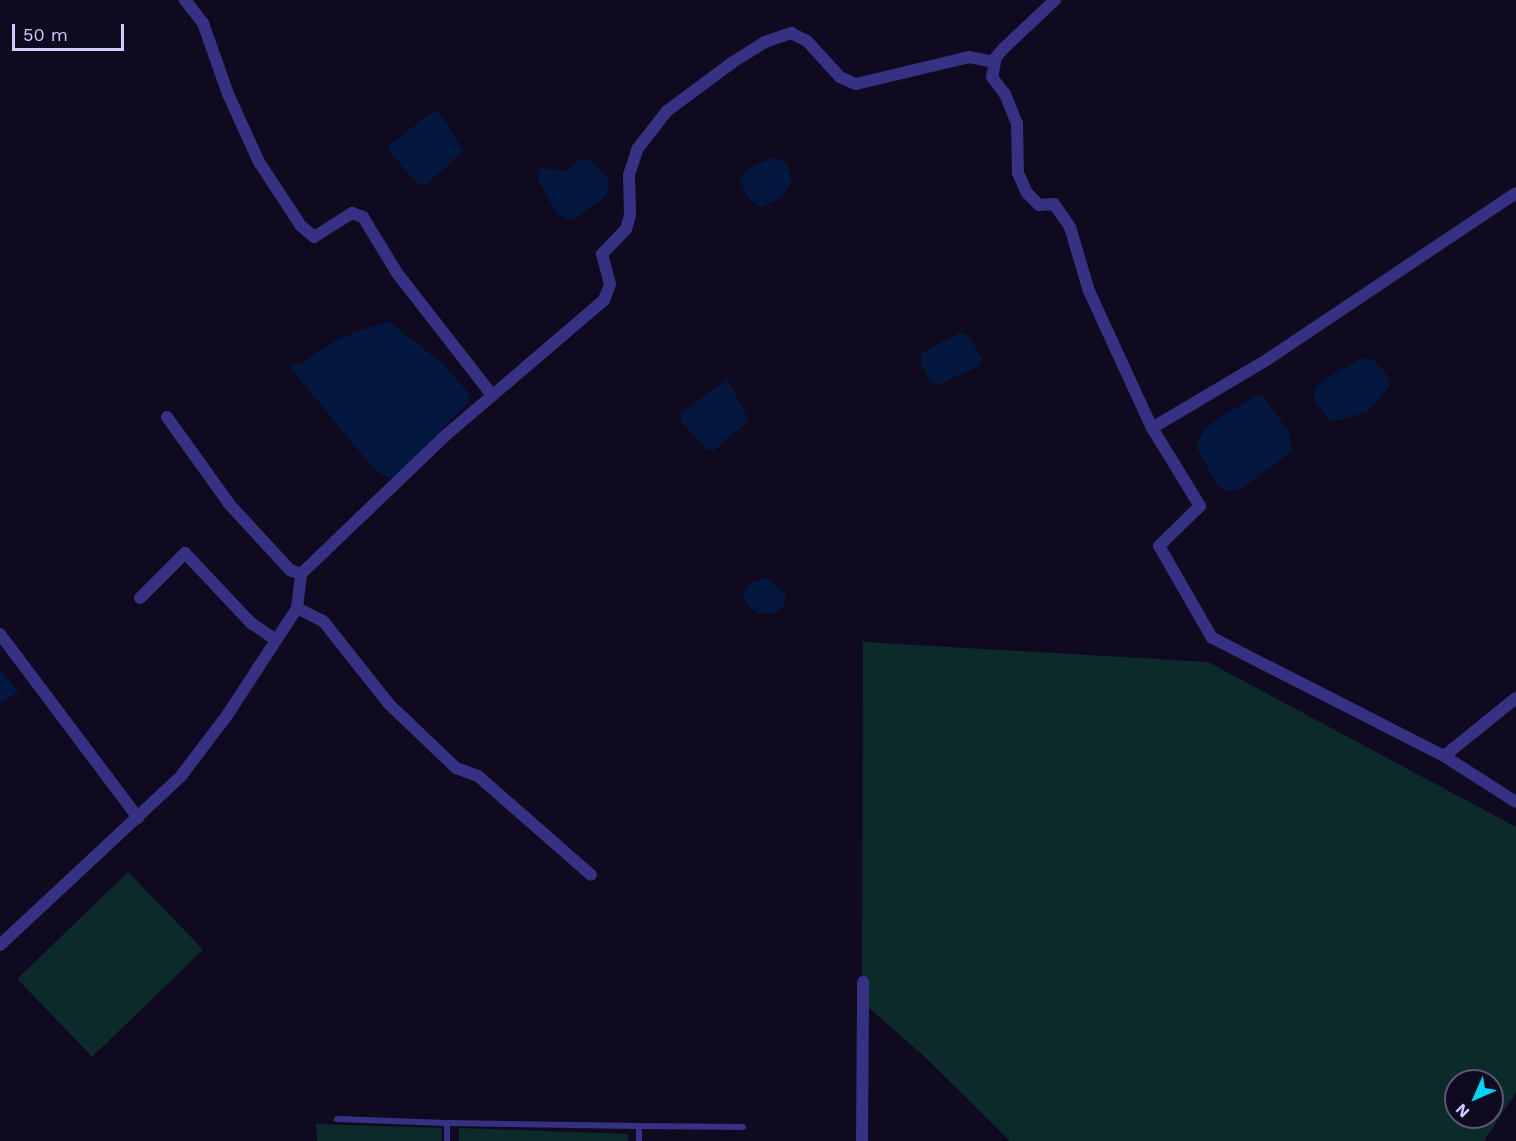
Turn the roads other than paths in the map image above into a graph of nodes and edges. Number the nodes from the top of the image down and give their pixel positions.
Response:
1 (185, 0) edge
2 (1055, 0) edge
3 (994, 62) junction
4 (1516, 193) edge
5 (492, 394) junction
6 (167, 417) dead end
7 (1152, 428) junction
8 (300, 574) junction
9 (140, 598) dead end
10 (297, 608) junction
11 (0, 634) edge
12 (275, 639) junction
13 (1516, 698) edge
14 (1444, 756) junction
15 (1516, 802) edge
16 (138, 818) junction
17 (591, 875) dead end
18 (0, 945) edge
19 (863, 982) dead end
20 (337, 1119) dead end
21 (447, 1123) junction
22 (639, 1126) junction
23 (743, 1127) dead end
24 (447, 1141) edge
25 (639, 1141) edge
26 (862, 1141) edge

1 - 5 street
2 - 3 street
3 - 5 street
3 - 7 street
4 - 7 street
5 - 8 street
6 - 8 street
7 - 14 street
8 - 10 street
9 - 12 street
10 - 12 street
10 - 17 street
11 - 16 street
12 - 16 street
13 - 14 street
14 - 15 street
16 - 18 street
19 - 26 street
20 - 21 lane
21 - 22 lane
21 - 24 lane
22 - 23 lane
22 - 25 lane

